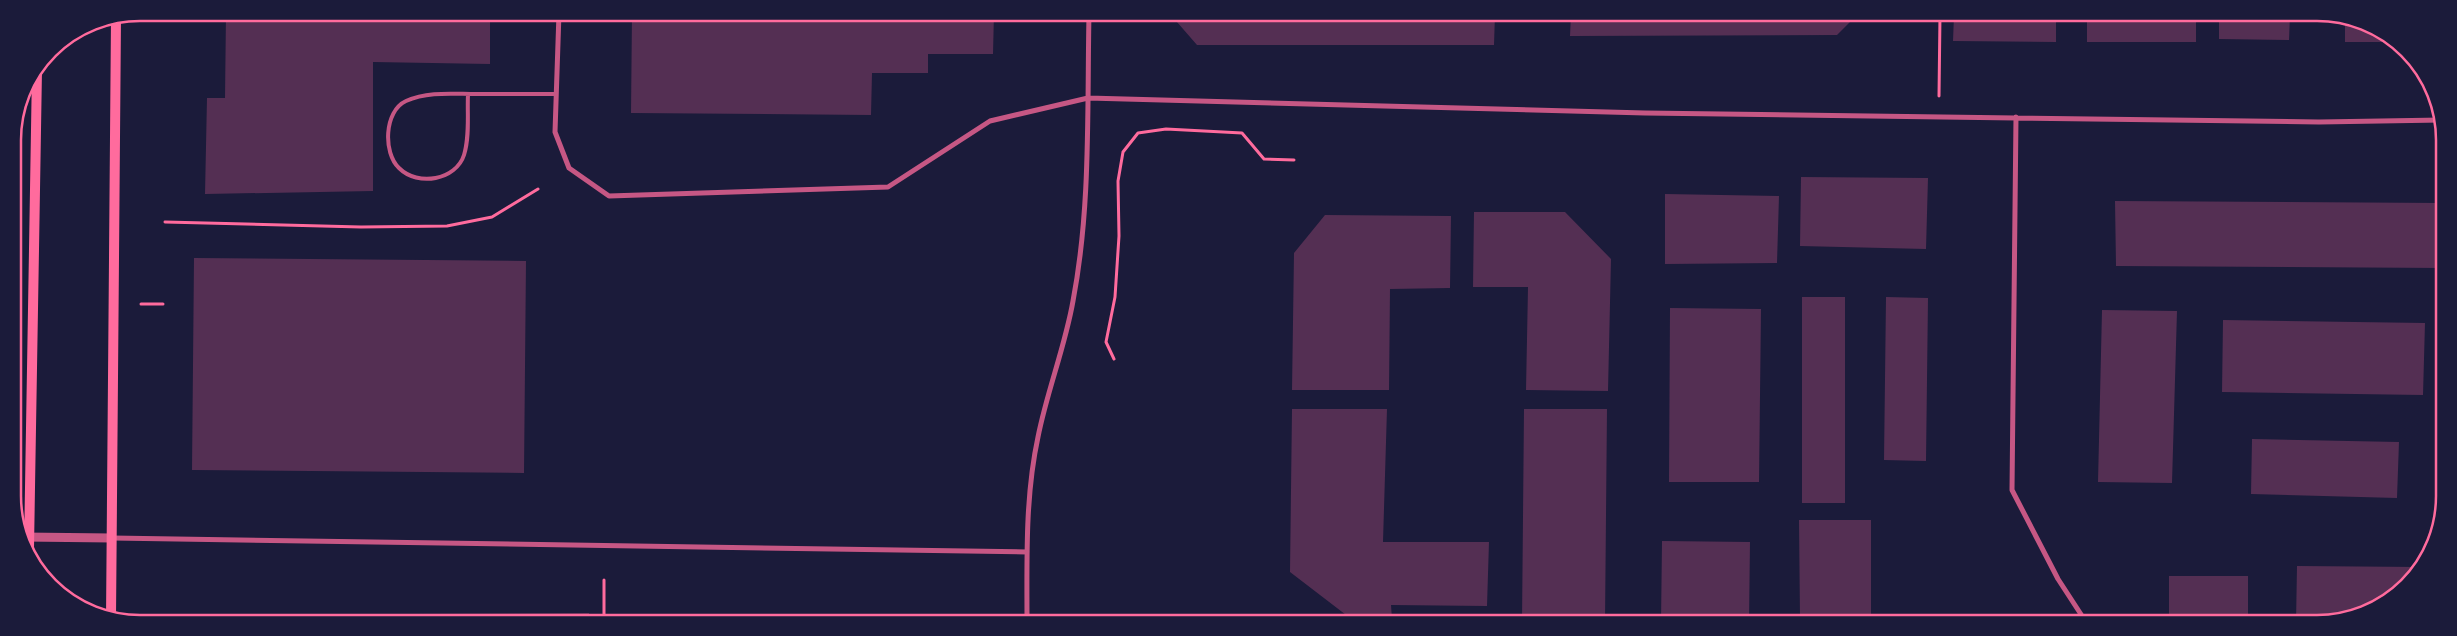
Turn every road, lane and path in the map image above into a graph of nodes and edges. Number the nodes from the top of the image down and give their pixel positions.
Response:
1 (559, 21) edge
2 (1089, 21) edge
3 (1940, 21) edge
4 (116, 24) edge
5 (37, 81) edge
6 (468, 94) junction
7 (556, 94) junction
8 (1088, 98) junction
9 (1941, 117) junction
10 (2016, 117) junction
11 (2434, 120) edge
12 (1294, 160) dead end
13 (538, 189) dead end
14 (165, 222) dead end
15 (141, 304) dead end
16 (163, 304) dead end
17 (1114, 358) dead end
18 (27, 533) edge
19 (112, 538) junction
20 (30, 541) edge
21 (1027, 552) junction
22 (604, 580) dead end
23 (112, 611) edge
24 (2080, 614) edge
25 (604, 615) edge
26 (1027, 615) edge

1 - 7 street
2 - 8 street
3 - 9 path
4 - 19 main road
5 - 18 main road
6 - 6 lane
6 - 7 lane
7 - 8 street
8 - 9 street
8 - 21 street
9 - 10 street
10 - 11 street
10 - 24 street
12 - 17 path
13 - 14 path
15 - 16 path
19 - 20 street
19 - 21 street
19 - 23 main road
21 - 26 street
22 - 25 path

